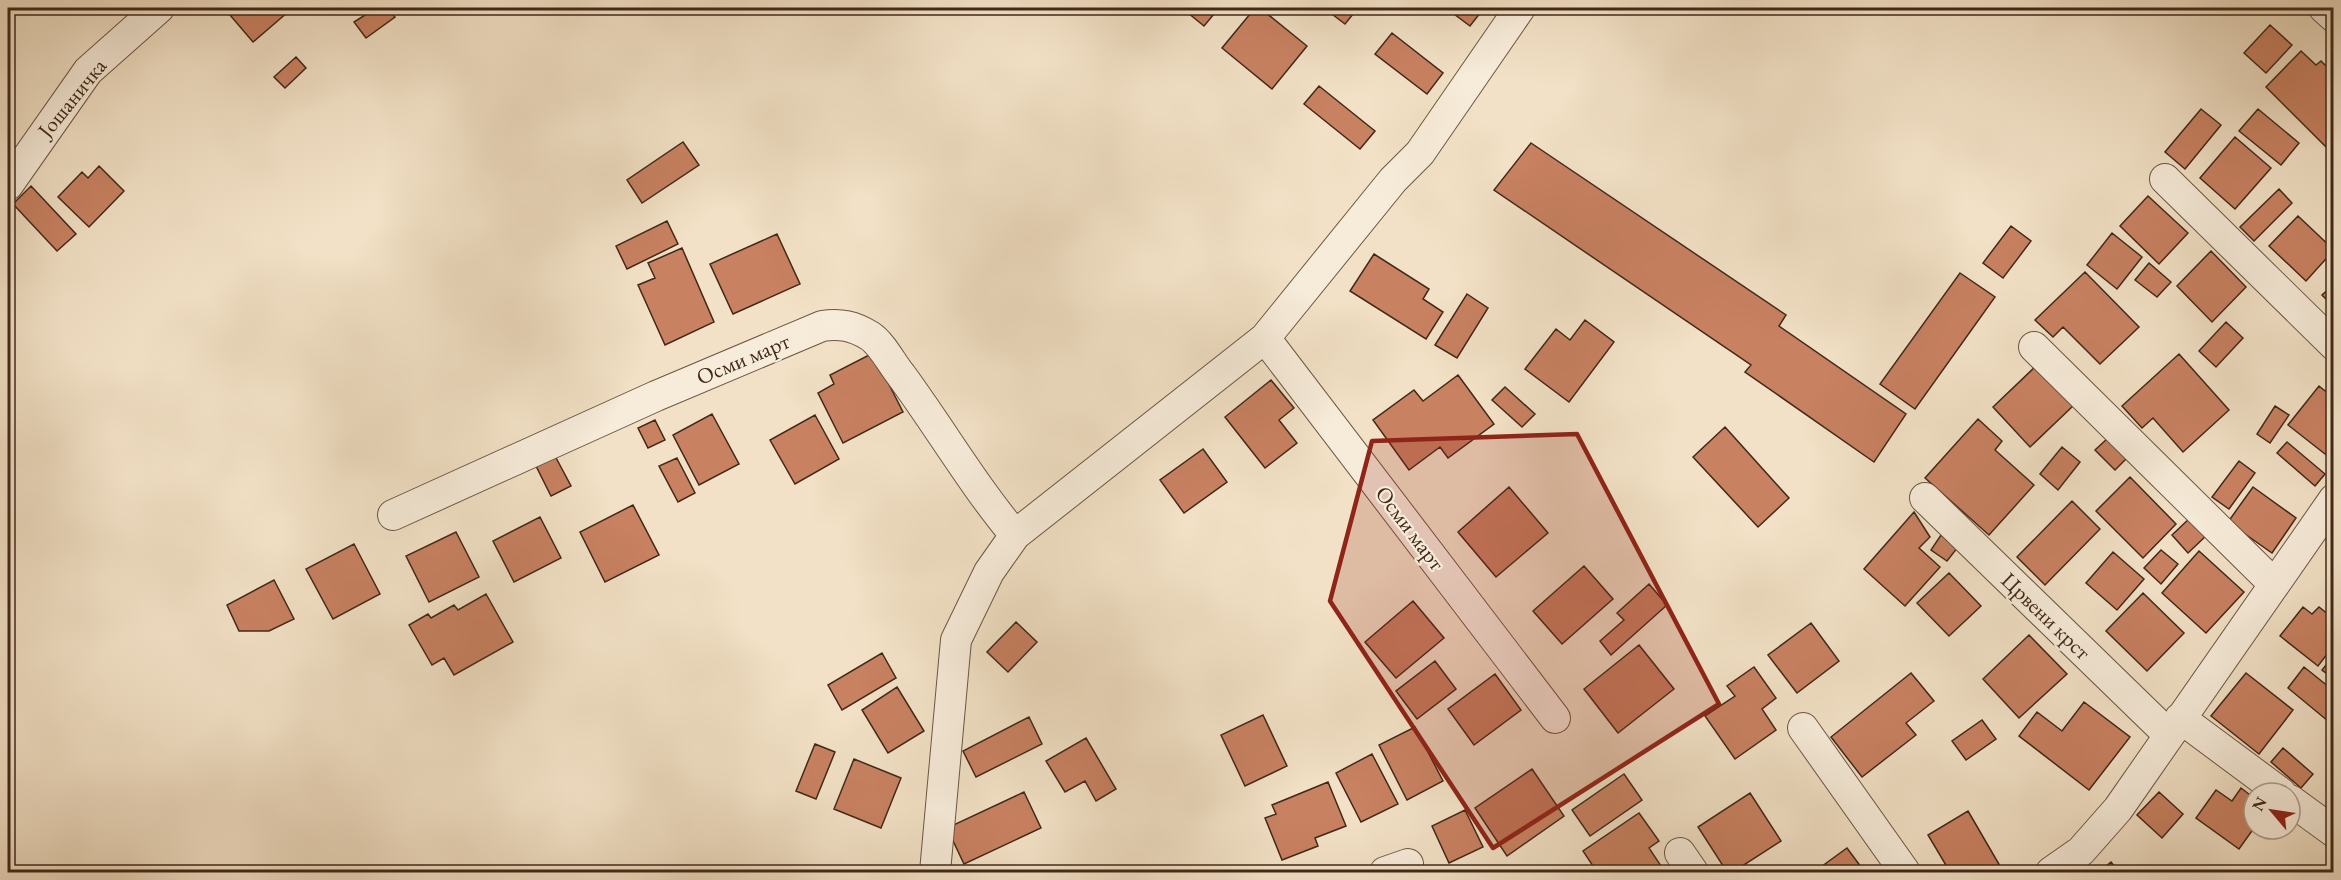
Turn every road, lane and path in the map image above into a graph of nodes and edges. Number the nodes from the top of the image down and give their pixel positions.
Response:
1 (159, 8) edge
2 (1521, 8) edge
3 (2324, 8) edge
4 (2334, 17) edge
5 (11, 173) edge
6 (2165, 179) dead end
7 (1265, 338) junction
8 (2334, 345) edge
9 (2034, 347) dead end
10 (1925, 498) dead end
11 (2334, 499) edge
12 (393, 514) dead end
13 (1015, 535) junction
14 (2274, 584) junction
15 (1555, 718) dead end
16 (2174, 726) junction
17 (1803, 728) dead end
18 (2262, 781) edge
19 (2302, 809) edge
20 (2334, 832) edge
21 (935, 873) edge
22 (1905, 873) edge
23 (2051, 873) edge

1 - 5 street, Јошаничка
2 - 7 street
3 - 4 street
6 - 8 street
7 - 13 street
7 - 15 street, Осми март
9 - 14 street
10 - 16 street, Црвени крст
11 - 14 street
12 - 13 street, Осми март
13 - 21 street
14 - 16 street
16 - 18 street, Црвени крст
16 - 23 street
17 - 22 street
19 - 20 street

